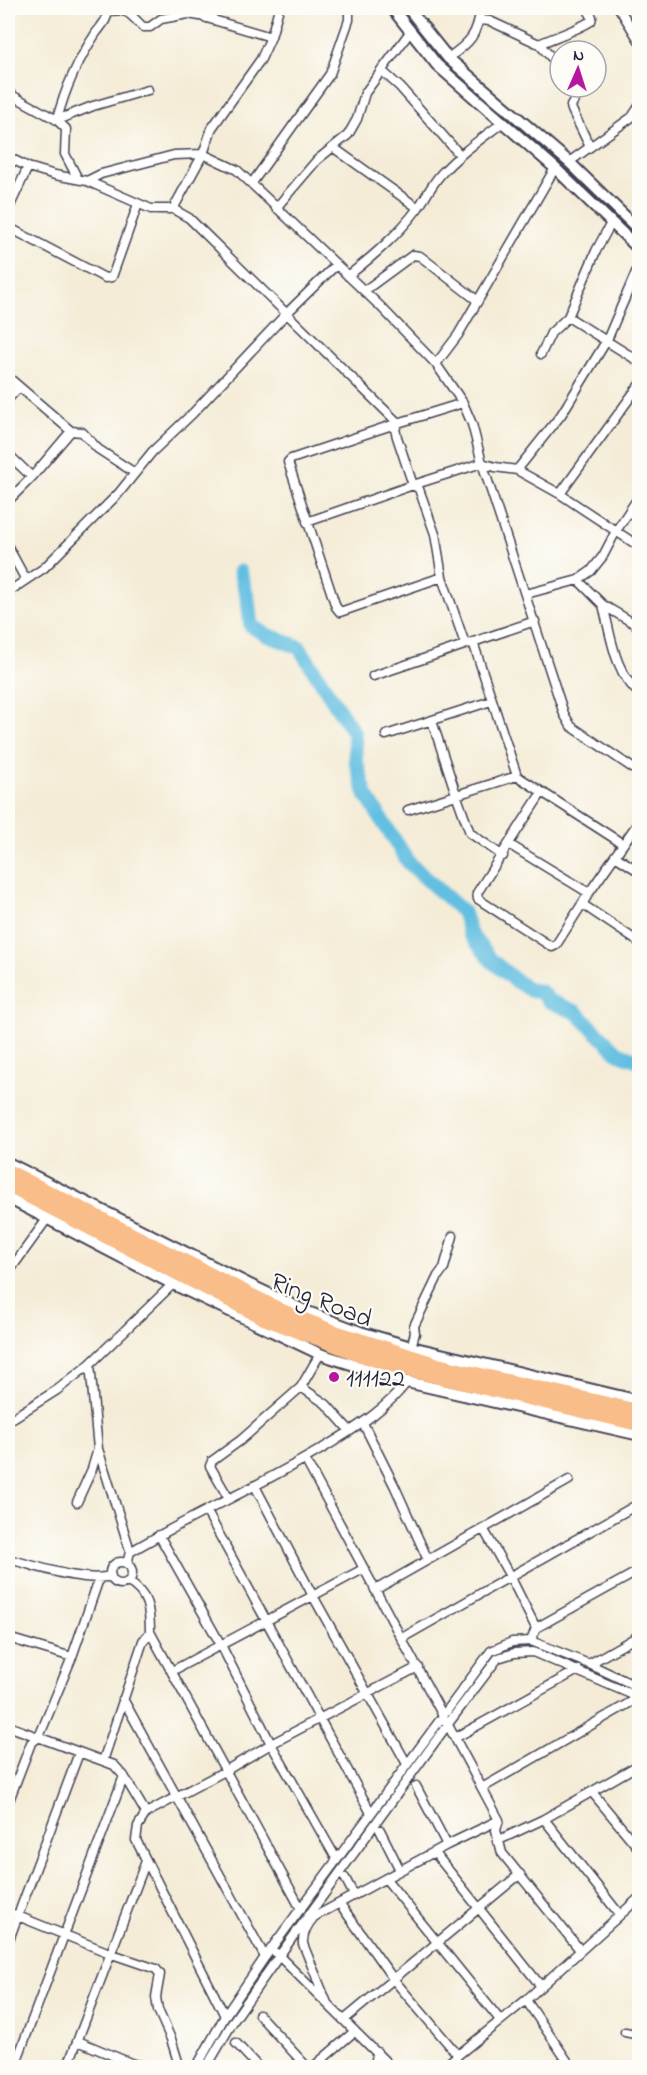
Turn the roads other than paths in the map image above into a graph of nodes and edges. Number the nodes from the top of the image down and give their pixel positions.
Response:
1 (214, 8) edge
2 (279, 8) edge
3 (349, 8) edge
4 (392, 8) edge
5 (408, 8) edge
6 (481, 8) edge
7 (587, 8) edge
8 (620, 8) edge
9 (108, 9) edge
10 (211, 20) junction
11 (479, 20) junction
12 (410, 32) junction
13 (271, 37) junction
14 (639, 42) edge
15 (539, 44) junction
16 (548, 54) edge
17 (448, 58) junction
18 (381, 70) junction
19 (148, 90) dead end
20 (8, 93) edge
21 (575, 99) edge
22 (639, 105) edge
23 (57, 120) junction
24 (636, 120) edge
25 (502, 123) junction
26 (590, 147) junction
27 (334, 148) junction
28 (202, 154) junction
29 (460, 155) junction
30 (8, 157) edge
31 (569, 162) junction
32 (28, 167) junction
33 (555, 168) junction
34 (78, 179) junction
35 (87, 181) junction
36 (252, 183) junction
37 (138, 204) junction
38 (276, 208) junction
39 (418, 208) junction
40 (173, 209) junction
41 (8, 210) edge
42 (611, 223) junction
43 (8, 227) edge
44 (639, 231) edge
45 (630, 241) junction
46 (639, 250) edge
47 (639, 263) edge
48 (336, 265) junction
49 (348, 276) junction
50 (364, 291) junction
51 (478, 301) junction
52 (287, 313) junction
53 (568, 317) junction
54 (607, 340) junction
55 (541, 354) dead end
56 (639, 362) edge
57 (436, 364) junction
58 (8, 377) edge
59 (639, 384) edge
60 (19, 387) junction
61 (8, 399) edge
62 (463, 403) junction
63 (398, 423) junction
64 (71, 431) junction
65 (8, 454) edge
66 (482, 463) junction
67 (517, 470) junction
68 (135, 473) junction
69 (32, 477) junction
70 (413, 484) junction
71 (560, 494) junction
72 (639, 495) edge
73 (8, 501) edge
74 (306, 522) junction
75 (616, 531) junction
76 (8, 547) edge
77 (639, 547) edge
78 (442, 577) junction
79 (26, 580) junction
80 (578, 580) junction
81 (8, 592) edge
82 (526, 594) junction
83 (603, 604) junction
84 (535, 621) junction
85 (639, 627) edge
86 (469, 643) junction
87 (373, 676) dead end
88 (639, 694) edge
89 (491, 701) junction
90 (432, 721) junction
91 (386, 735) dead end
92 (639, 773) edge
93 (517, 776) junction
94 (542, 792) junction
95 (456, 794) junction
96 (408, 810) dead end
97 (639, 820) edge
98 (510, 844) junction
99 (623, 844) junction
100 (503, 856) junction
101 (615, 856) junction
102 (639, 872) edge
103 (589, 893) junction
104 (582, 904) junction
105 (639, 943) edge
106 (8, 1163) edge
107 (8, 1172) edge
108 (8, 1185) edge
109 (8, 1198) edge
110 (47, 1219) junction
111 (453, 1236) dead end
112 (8, 1273) edge
113 (173, 1284) junction
114 (411, 1347) junction
115 (320, 1354) junction
116 (90, 1364) junction
117 (407, 1382) junction
118 (301, 1387) junction
119 (639, 1401) edge
120 (639, 1412) edge
121 (8, 1421) edge
122 (363, 1423) junction
123 (639, 1424) edge
124 (350, 1431) junction
125 (639, 1435) edge
126 (98, 1449) junction
127 (305, 1459) junction
128 (569, 1480) dead end
129 (255, 1486) junction
130 (229, 1499) junction
131 (77, 1502) dead end
132 (639, 1503) edge
133 (207, 1512) junction
134 (484, 1530) junction
135 (159, 1535) junction
136 (130, 1552) junction
137 (8, 1559) edge
138 (428, 1560) junction
139 (127, 1564) junction
140 (363, 1569) junction
141 (639, 1570) edge
142 (111, 1576) junction
143 (511, 1578) junction
144 (99, 1579) junction
145 (128, 1582) junction
146 (375, 1590) junction
147 (313, 1596) junction
148 (267, 1621) junction
149 (536, 1628) junction
150 (150, 1632) junction
151 (639, 1635) edge
152 (8, 1638) edge
153 (402, 1638) junction
154 (531, 1641) junction
155 (221, 1645) junction
156 (72, 1657) junction
157 (589, 1664) junction
158 (418, 1667) junction
159 (578, 1670) junction
160 (172, 1671) junction
161 (639, 1688) edge
162 (366, 1693) junction
163 (639, 1698) edge
164 (123, 1699) junction
165 (443, 1715) junction
166 (320, 1719) junction
167 (448, 1724) junction
168 (8, 1725) edge
169 (39, 1737) junction
170 (455, 1738) junction
171 (270, 1744) junction
172 (79, 1753) junction
173 (103, 1761) junction
174 (407, 1764) junction
175 (639, 1765) edge
176 (225, 1771) junction
177 (124, 1776) junction
178 (416, 1786) dead end
179 (482, 1788) junction
180 (592, 1792) junction
181 (176, 1797) junction
182 (8, 1803) edge
183 (146, 1813) junction
184 (371, 1813) junction
185 (499, 1820) junction
186 (544, 1820) junction
187 (380, 1830) dead end
188 (497, 1841) junction
189 (447, 1845) junction
190 (639, 1850) edge
191 (434, 1852) junction
192 (337, 1860) junction
193 (146, 1861) junction
194 (400, 1870) junction
195 (520, 1874) junction
196 (345, 1878) dead end
197 (386, 1879) junction
198 (354, 1895) junction
199 (639, 1898) edge
200 (340, 1904) junction
201 (480, 1908) junction
202 (301, 1909) junction
203 (8, 1912) edge
204 (620, 1915) junction
205 (18, 1916) junction
206 (65, 1935) junction
207 (8, 1942) edge
208 (437, 1944) junction
209 (271, 1948) junction
210 (580, 1950) junction
211 (112, 1954) junction
212 (279, 1956) junction
213 (265, 1957) junction
214 (394, 1980) junction
215 (540, 1985) junction
216 (526, 2000) junction
217 (327, 2003) junction
218 (259, 2015) dead end
219 (225, 2016) junction
220 (344, 2020) junction
221 (500, 2020) junction
222 (355, 2031) junction
223 (625, 2032) dead end
224 (639, 2035) edge
225 (78, 2041) junction
226 (236, 2043) dead end
227 (377, 2052) junction
228 (457, 2054) junction
229 (14, 2067) edge
230 (67, 2067) edge
231 (153, 2067) edge
232 (180, 2067) edge
233 (196, 2067) edge
234 (206, 2067) edge
235 (259, 2067) edge
236 (310, 2067) edge
237 (375, 2067) edge
238 (392, 2067) edge
239 (442, 2067) edge
240 (572, 2067) edge

1 - 10 street
2 - 13 street
3 - 36 street
4 - 12 street
5 - 17 street
6 - 11 street
7 - 15 street
8 - 14 street
9 - 10 street
9 - 23 street
10 - 13 street
11 - 15 street
11 - 17 street
12 - 18 street
12 - 25 street
13 - 28 street
15 - 16 street
17 - 31 street
18 - 27 street
18 - 29 street
19 - 23 street
20 - 23 street
21 - 26 street
22 - 24 street
23 - 34 street
24 - 26 street
25 - 29 street
25 - 33 street
26 - 31 street
27 - 38 street
27 - 39 street
28 - 35 street
28 - 36 street
28 - 40 street
29 - 39 street
30 - 32 street
31 - 44 street
32 - 34 street
32 - 41 street
33 - 42 street
33 - 51 street
34 - 35 street
35 - 37 street
36 - 38 street
37 - 40 street
37 - 43 street
38 - 48 street
39 - 49 street
40 - 52 street
42 - 45 street
42 - 53 street
44 - 45 street
45 - 46 street
47 - 54 street
48 - 49 street
48 - 52 street
49 - 50 street
50 - 51 street
50 - 57 street
51 - 57 street
52 - 63 street
52 - 68 street
53 - 54 street
53 - 55 street
54 - 56 street
54 - 67 street
57 - 62 street
58 - 60 street
59 - 71 street
60 - 61 street
60 - 64 street
62 - 63 street
62 - 66 street
63 - 70 street
63 - 74 street
64 - 68 street
64 - 69 street
65 - 69 street
66 - 67 street
66 - 70 street
66 - 82 street
67 - 71 street
68 - 79 street
69 - 73 street
70 - 74 street
70 - 78 street
71 - 75 street
72 - 75 street
74 - 78 street
75 - 77 street
75 - 80 street
76 - 79 street
78 - 86 street
79 - 81 street
80 - 82 street
80 - 83 street
82 - 84 street
83 - 85 street
83 - 88 street
84 - 86 street
84 - 92 street
86 - 87 street
86 - 89 street
89 - 90 street
89 - 93 street
90 - 91 street
90 - 95 street
93 - 94 street
93 - 95 street
94 - 98 street
94 - 99 street
95 - 96 street
95 - 100 street
97 - 99 street
98 - 100 street
98 - 103 street
99 - 101 street
100 - 104 street
101 - 102 street
101 - 103 street
103 - 104 street
104 - 105 street
106 - 114 street
107 - 120 highway, Ring Road
108 - 123 highway, Ring Road
109 - 110 street
110 - 112 street
110 - 113 street
111 - 114 street
113 - 115 street
113 - 116 street
114 - 119 street
115 - 117 street
115 - 118 street
116 - 121 street
116 - 126 street
117 - 122 street
117 - 125 street
118 - 124 street
118 - 130 street
122 - 124 street
122 - 138 street
124 - 127 street
126 - 131 street
126 - 136 street
127 - 129 street
127 - 140 street
128 - 134 street
129 - 130 street
129 - 147 street
130 - 133 street
132 - 143 street
133 - 135 street
133 - 148 street
134 - 138 street
134 - 143 street
135 - 136 street
135 - 155 street
136 - 139 street
137 - 144 street
138 - 146 street
139 - 142 street
139 - 145 street
140 - 146 street
140 - 147 street
141 - 149 street
142 - 144 street
142 - 145 street
143 - 149 street
143 - 153 street
144 - 156 street
145 - 150 street
146 - 153 street
147 - 148 street
147 - 162 street
148 - 155 street
148 - 166 street
149 - 154 street
150 - 160 street
150 - 164 street
151 - 157 street
152 - 156 street
153 - 158 street
154 - 157 street
154 - 165 street
155 - 160 street
155 - 171 street
156 - 169 street
157 - 161 street
158 - 162 street
158 - 165 street
159 - 163 street
159 - 167 street
159 - 170 street
160 - 176 street
162 - 166 street
162 - 174 street
163 - 179 street
164 - 173 street
164 - 181 street
165 - 167 street
165 - 174 street
166 - 171 street
166 - 184 street
167 - 170 street
167 - 212 street
168 - 169 street
169 - 172 street
169 - 182 street
170 - 179 street
171 - 176 street
171 - 192 street
172 - 173 street
172 - 205 street
173 - 177 street
174 - 184 street
175 - 180 street
176 - 181 street
176 - 202 street
177 - 183 street
177 - 206 street
178 - 189 street
179 - 185 street
180 - 186 street
180 - 190 street
181 - 183 street
181 - 213 street
183 - 193 street
184 - 192 street
185 - 188 street
185 - 189 street
186 - 188 street
186 - 204 street
187 - 194 street
188 - 195 street
189 - 191 street
191 - 194 street
191 - 201 street
192 - 202 street
193 - 211 street
193 - 219 street
194 - 197 street
195 - 201 street
195 - 210 street
196 - 198 street
197 - 198 street
197 - 208 street
198 - 200 street
199 - 204 street
200 - 214 street
200 - 217 street
201 - 208 street
201 - 215 street
202 - 209 street
203 - 205 street
204 - 210 street
205 - 206 street
205 - 207 street
206 - 211 street
206 - 229 street
208 - 214 street
208 - 221 street
209 - 212 street
209 - 213 street
210 - 215 street
211 - 225 street
211 - 232 street
212 - 217 street
212 - 234 street
213 - 219 street
214 - 220 street
214 - 228 street
215 - 216 street
216 - 221 street
216 - 240 street
217 - 220 street
218 - 236 street
219 - 233 street
220 - 222 street
221 - 228 street
222 - 227 street
222 - 236 street
223 - 224 street
225 - 230 street
225 - 231 street
226 - 235 street
227 - 237 street
227 - 238 street
228 - 239 street

